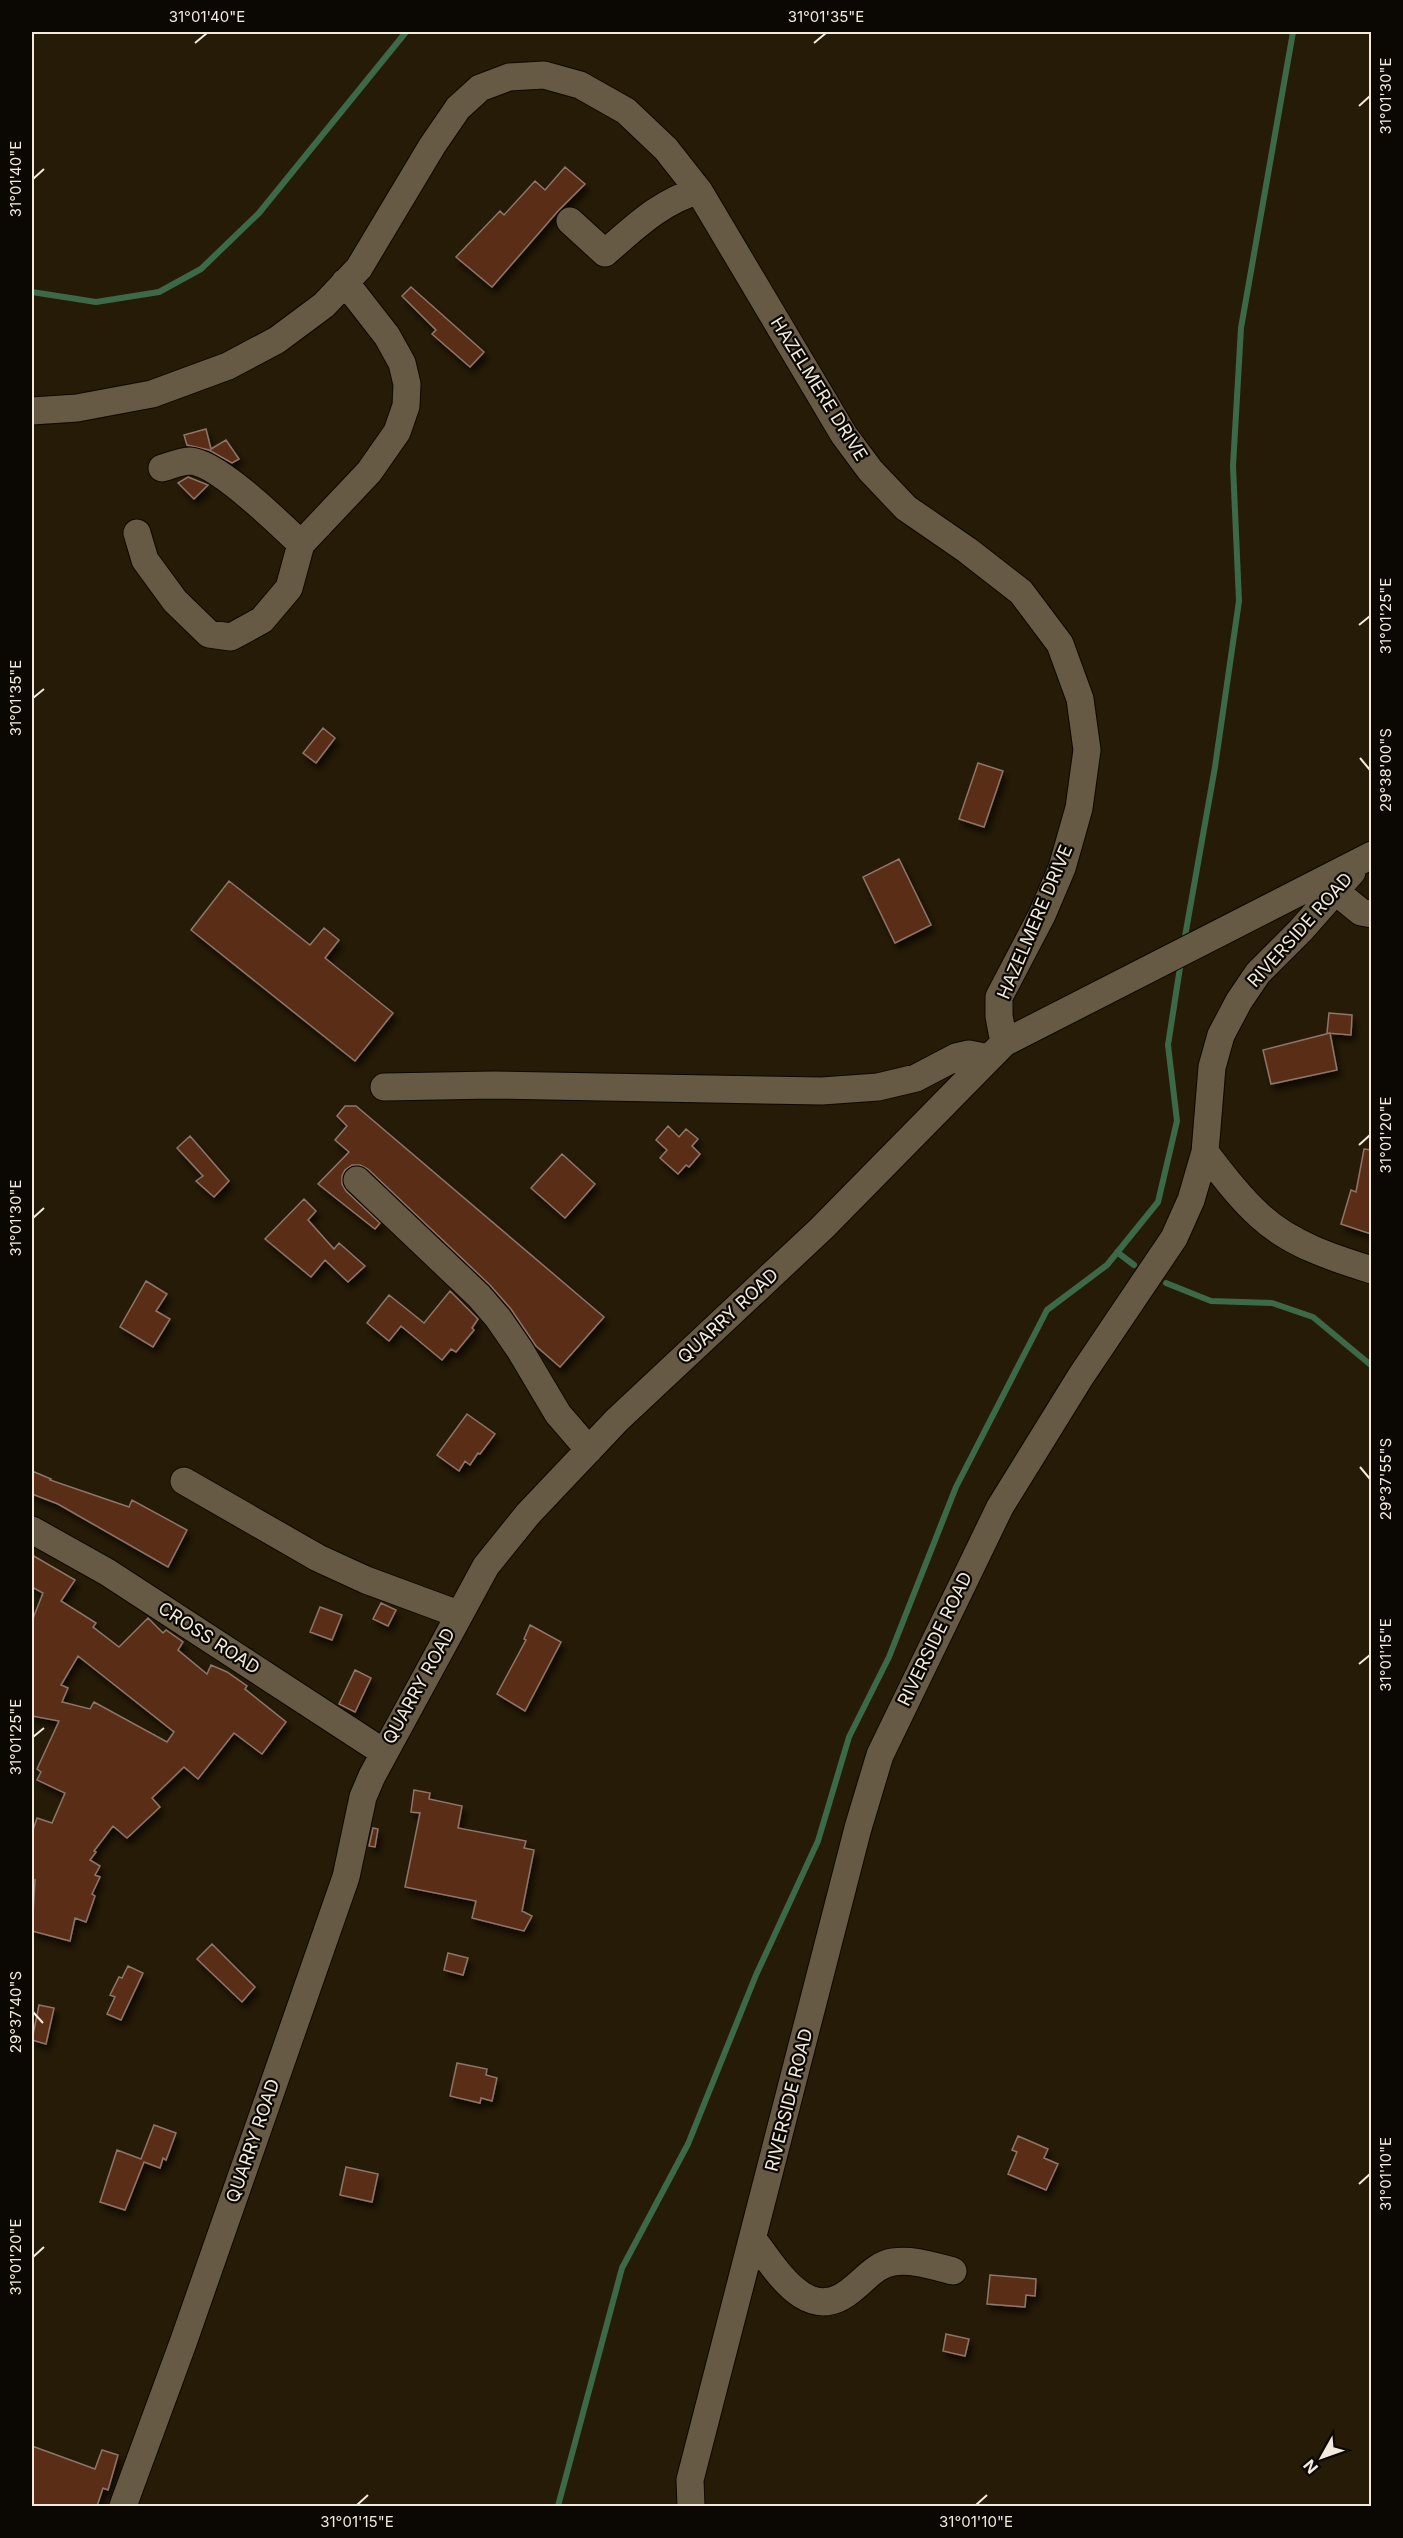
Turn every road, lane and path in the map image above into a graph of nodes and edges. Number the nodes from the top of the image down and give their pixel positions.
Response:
1 (699, 191) junction
2 (570, 221) dead end
3 (345, 282) junction
4 (32, 411) edge
5 (162, 468) dead end
6 (137, 533) dead end
7 (301, 544) junction
8 (1367, 857) edge
9 (1335, 891) junction
10 (1371, 914) edge
11 (996, 1051) junction
12 (384, 1087) dead end
13 (1205, 1152) junction
14 (357, 1180) dead end
15 (1371, 1270) edge
16 (589, 1450) junction
17 (184, 1481) dead end
18 (32, 1530) edge
19 (458, 1614) junction
20 (383, 1752) junction
21 (753, 2240) junction
22 (953, 2271) dead end
23 (123, 2506) edge
24 (691, 2506) edge

1 - 2 street
1 - 3 street, HAZELMERE DRIVE
1 - 11 street, HAZELMERE DRIVE
3 - 4 street, HAZELMERE DRIVE
3 - 7 street
5 - 7 street
6 - 7 street
8 - 9 street, RIVERSIDE ROAD
8 - 11 street
9 - 10 street
9 - 13 street, RIVERSIDE ROAD
11 - 12 street
11 - 16 street, QUARRY ROAD
13 - 15 street
13 - 21 street, RIVERSIDE ROAD
14 - 16 street
16 - 19 street, QUARRY ROAD
17 - 19 street
18 - 20 street, CROSS ROAD
19 - 20 street, QUARRY ROAD
20 - 23 street, QUARRY ROAD
21 - 22 street
21 - 24 street, RIVERSIDE ROAD

